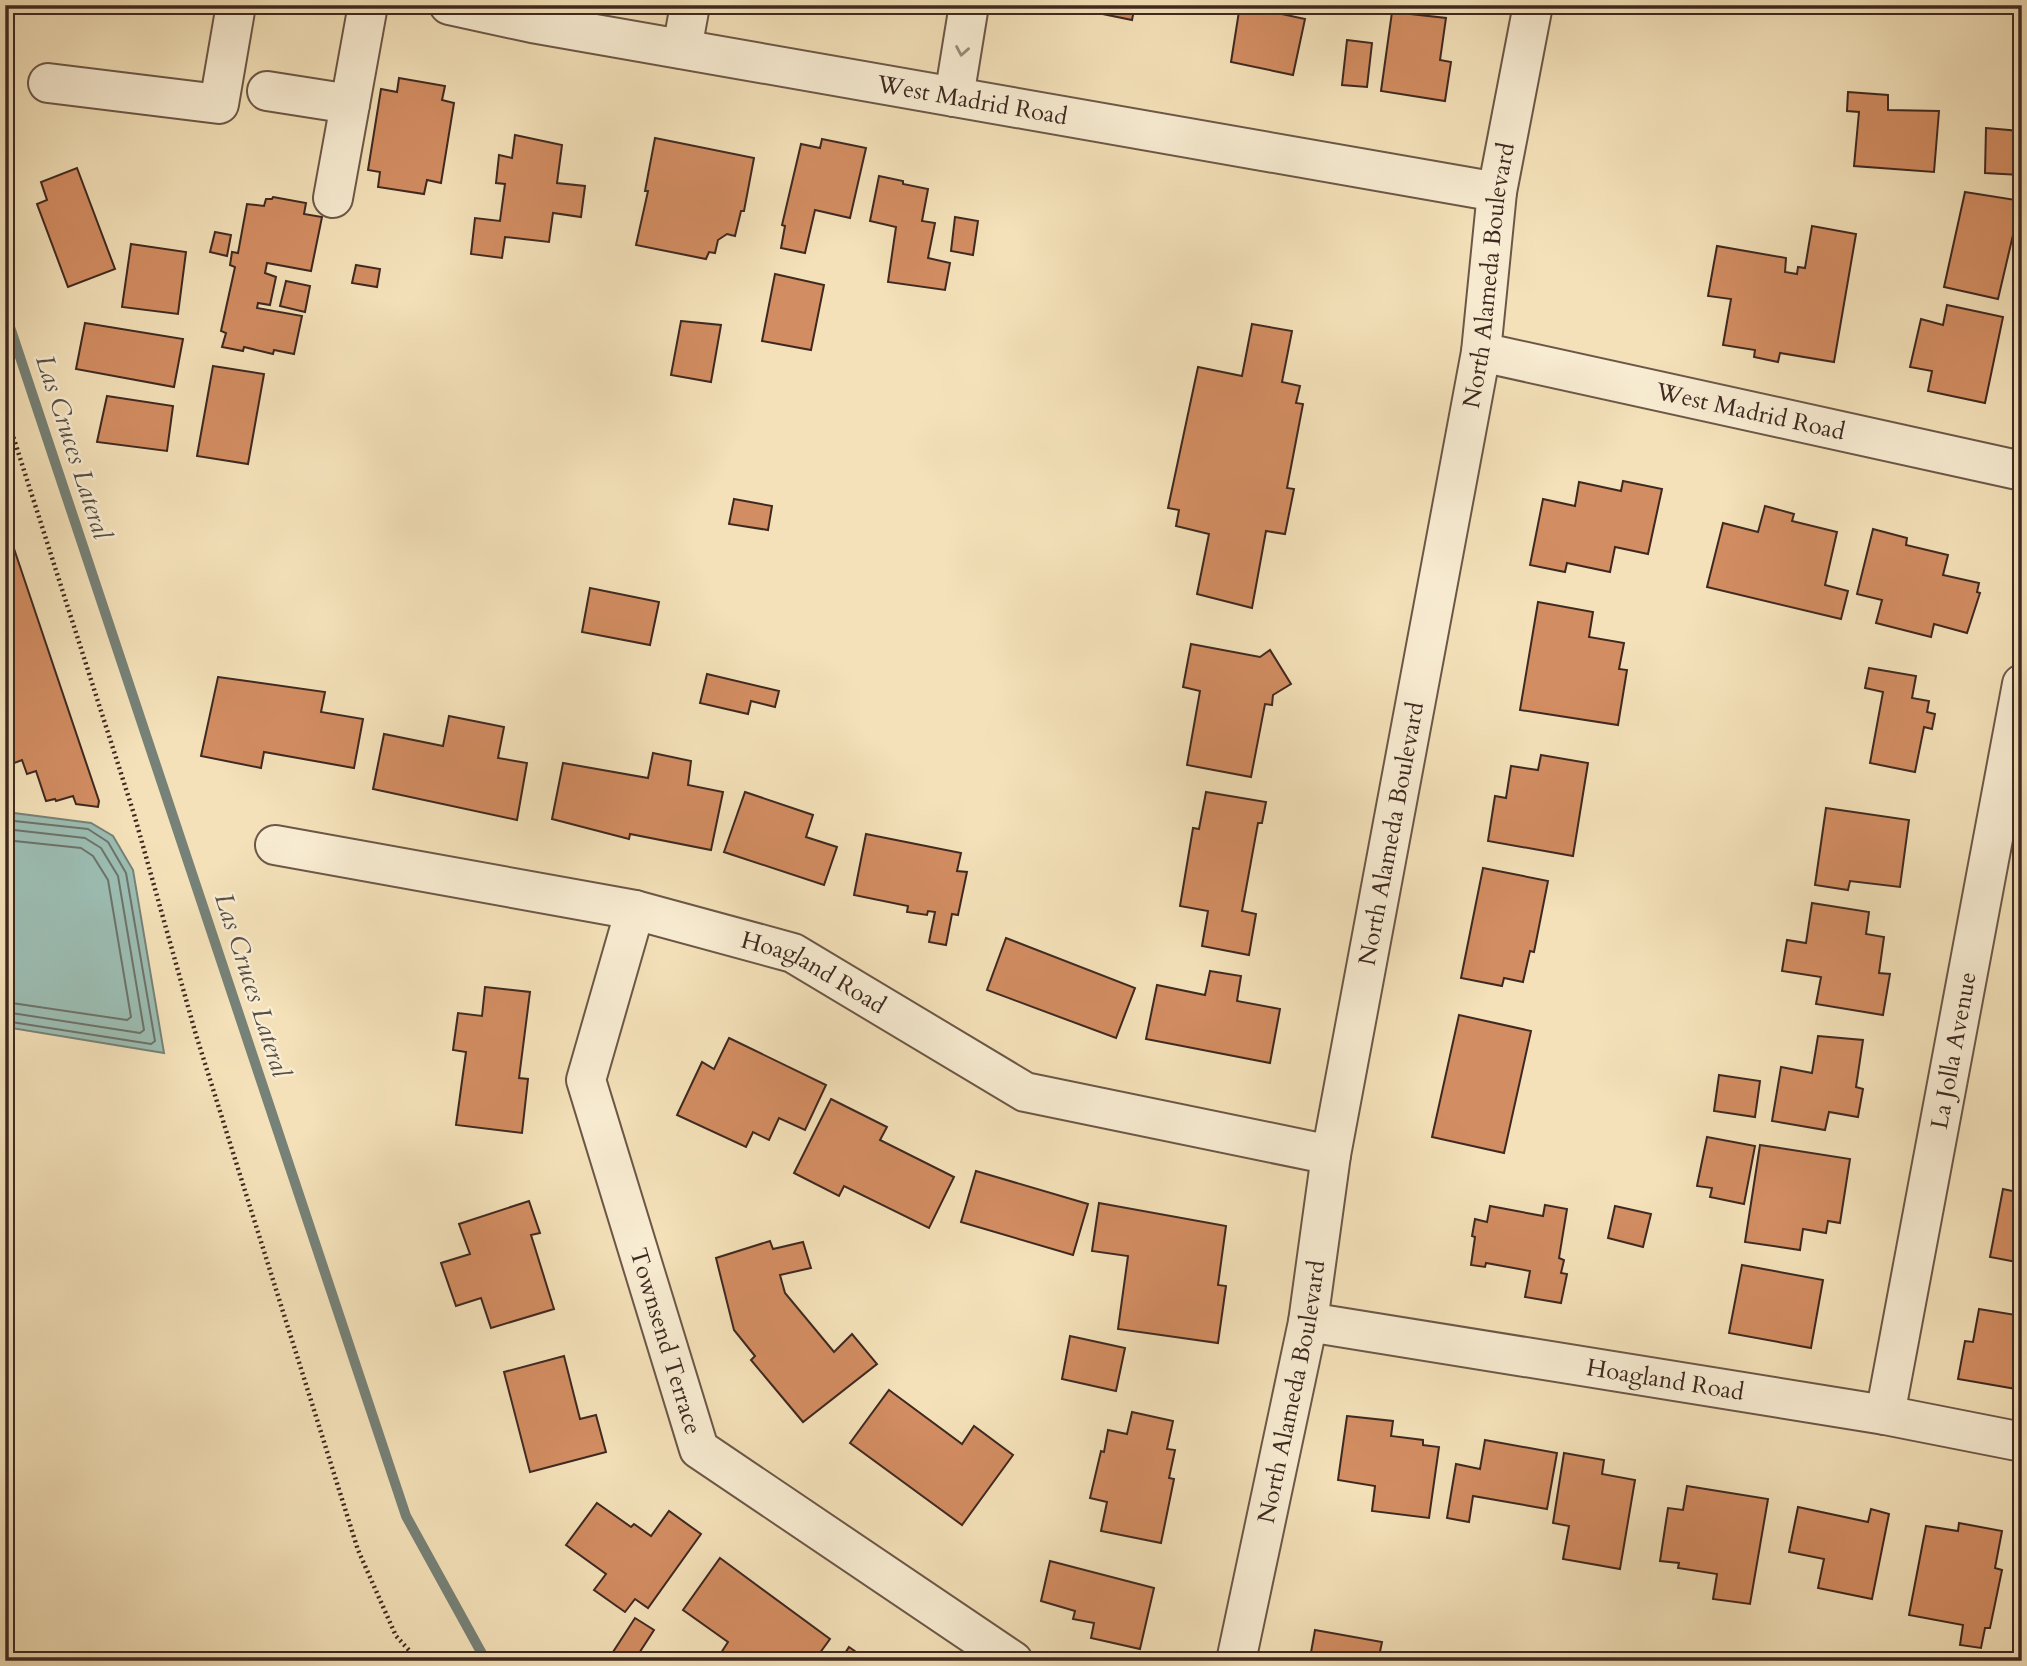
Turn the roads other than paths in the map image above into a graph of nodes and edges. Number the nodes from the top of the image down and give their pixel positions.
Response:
1 (236, 5) edge
2 (368, 5) edge
3 (449, 5) edge
4 (690, 5) edge
5 (969, 5) edge
6 (1533, 5) edge
7 (533, 14) edge
8 (682, 49) junction
9 (48, 83) dead end
10 (267, 91) dead end
11 (954, 97) junction
12 (350, 104) junction
13 (1497, 192) junction
14 (333, 198) dead end
15 (1481, 352) junction
16 (2022, 471) edge
17 (2022, 684) edge
18 (2016, 754) edge
19 (275, 845) dead end
20 (635, 910) junction
21 (1331, 1155) junction
22 (1308, 1322) junction
23 (1885, 1415) junction
24 (2022, 1442) edge
25 (1013, 1661) edge
26 (1236, 1661) edge

1 - 9 street
2 - 12 street
3 - 7 street, West Madrid Road
4 - 8 street
5 -> 11 street
6 - 13 street, North Alameda Boulevard
7 - 8 street, West Madrid Road
8 - 11 street, West Madrid Road
10 - 12 street
11 - 13 street, West Madrid Road
12 - 14 street
13 - 15 street, North Alameda Boulevard
15 - 16 street, West Madrid Road
15 - 21 street, North Alameda Boulevard
17 - 18 street, La Jolla Avenue
18 - 23 street, La Jolla Avenue
19 - 20 street, Hoagland Road
20 - 21 street, Hoagland Road
20 - 25 street, Townsend Terrace
21 - 22 street, North Alameda Boulevard
22 - 23 street, Hoagland Road
22 - 26 street, North Alameda Boulevard
23 - 24 street, Hoagland Road

